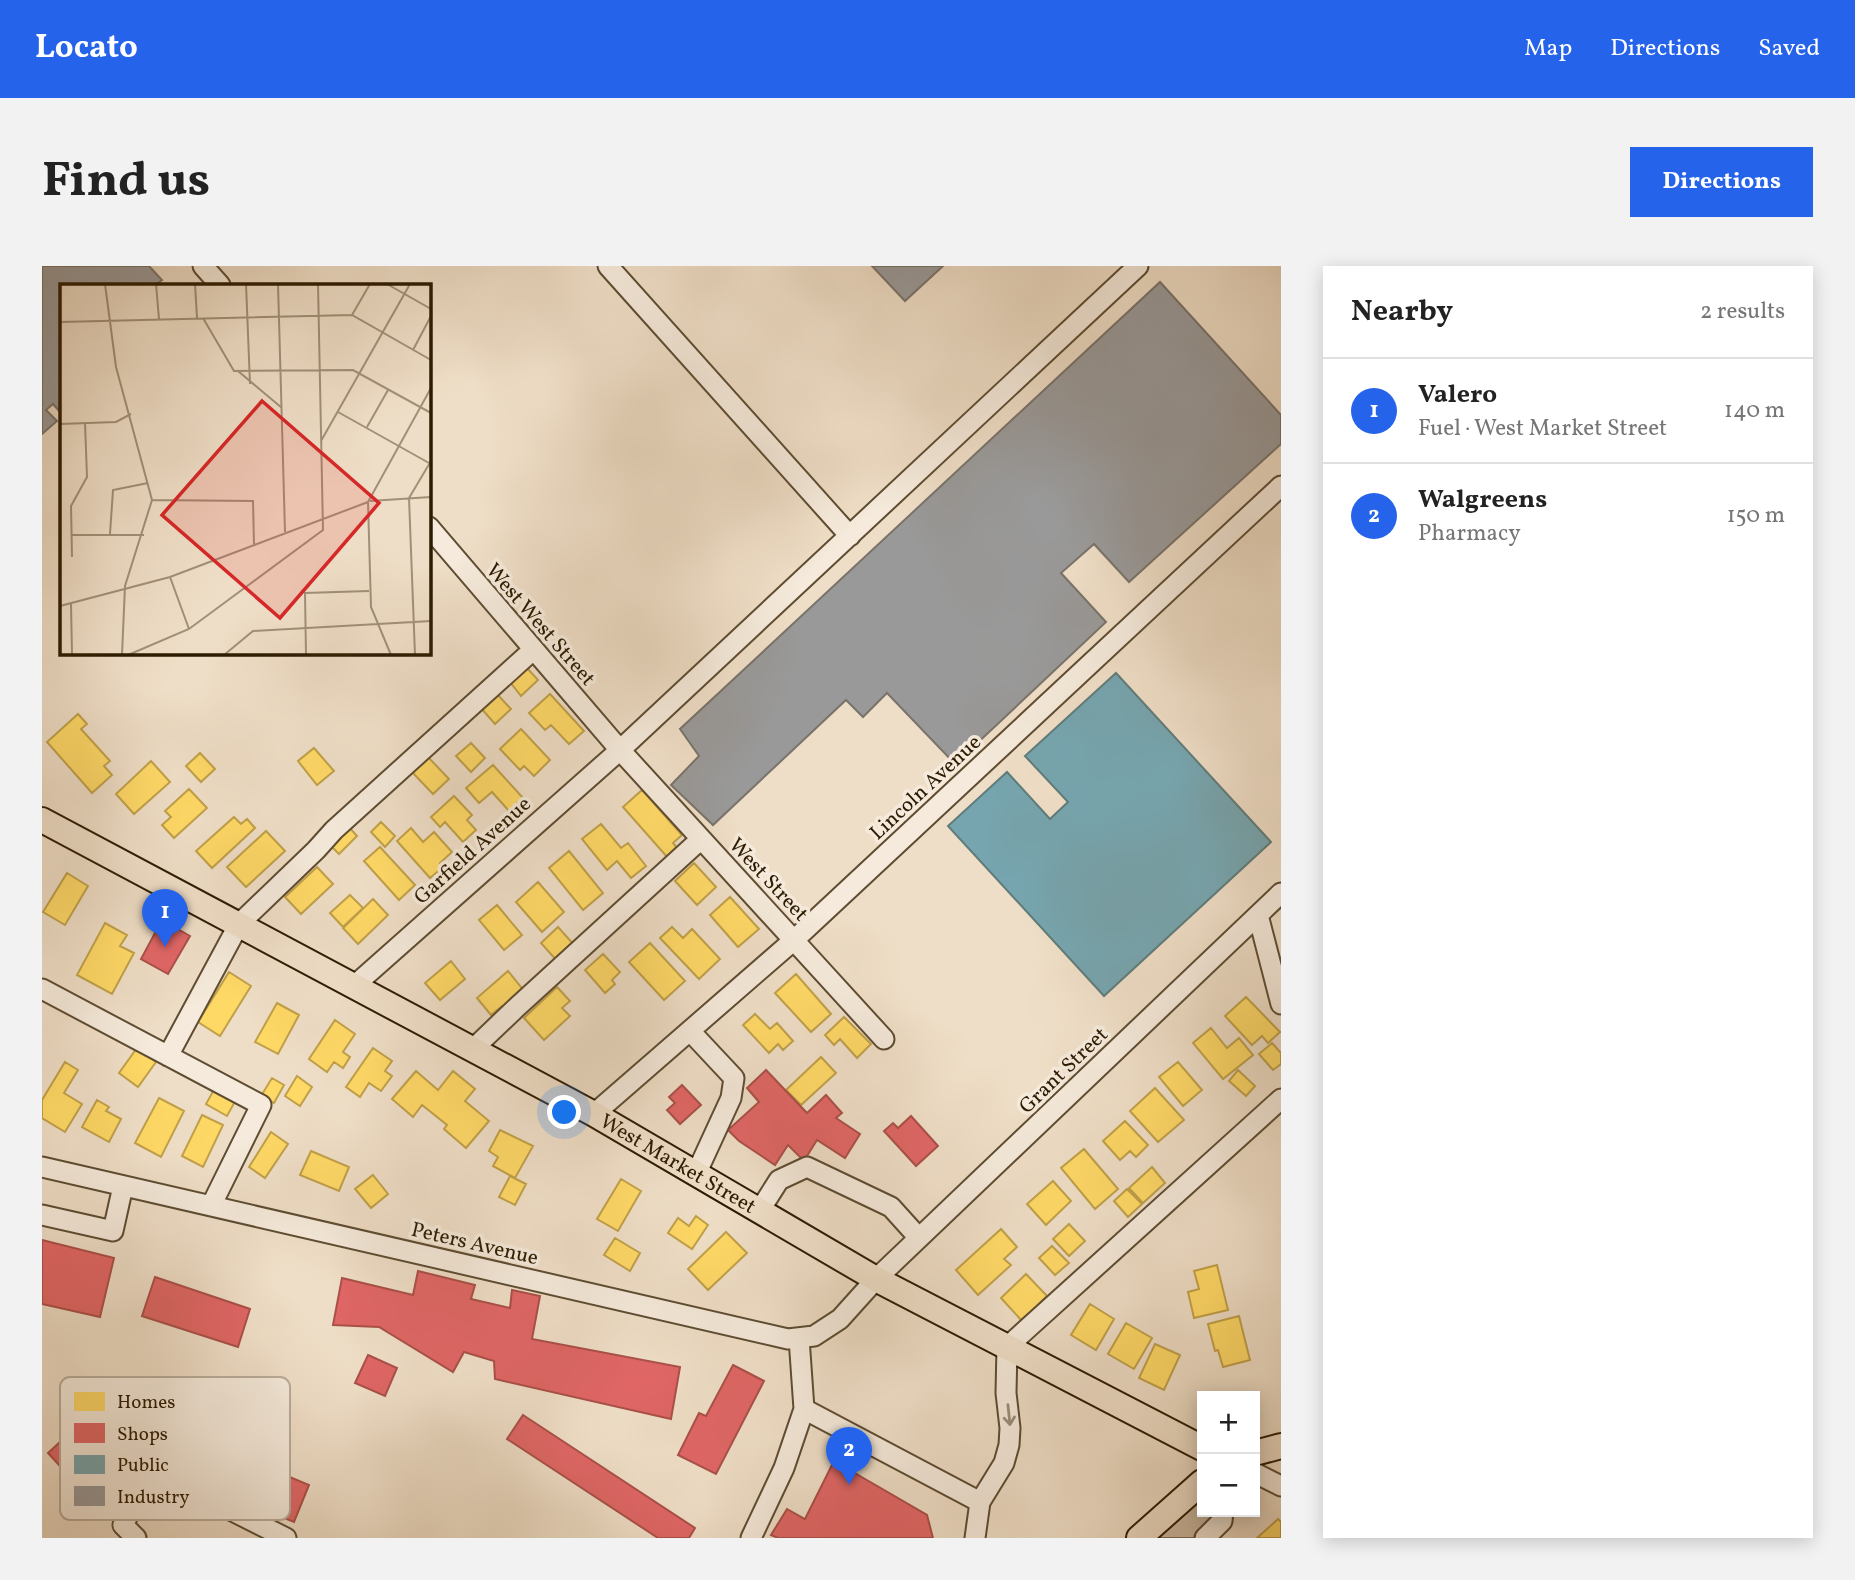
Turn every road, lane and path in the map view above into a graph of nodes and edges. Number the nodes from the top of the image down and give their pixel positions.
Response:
1 (203, 266) edge
2 (608, 266) edge
3 (1138, 266) edge
4 (219, 284) edge
5 (1281, 486) edge
6 (430, 528) edge
7 (850, 536) junction
8 (533, 649) junction
9 (620, 750) junction
10 (42, 820) edge
11 (701, 839) junction
12 (1281, 893) edge
13 (1258, 915) junction
14 (239, 924) junction
15 (794, 940) junction
16 (355, 985) junction
17 (42, 989) edge
18 (1281, 1004) edge
19 (690, 1031) junction
20 (884, 1039) dead end
21 (473, 1049) junction
22 (168, 1056) junction
23 (1281, 1099) edge
24 (594, 1114) junction
25 (42, 1167) edge
26 (696, 1174) junction
27 (123, 1186) junction
28 (211, 1206) junction
29 (760, 1210) junction
30 (42, 1215) edge
31 (919, 1238) junction
32 (876, 1279) junction
33 (799, 1338) junction
34 (1007, 1347) junction
35 (804, 1409) junction
36 (1197, 1445) edge
37 (1281, 1446) edge
38 (1260, 1452) edge
39 (1260, 1476) edge
40 (1197, 1486) edge
41 (1281, 1486) edge
42 (980, 1502) junction
43 (1222, 1517) edge
44 (126, 1520) edge
45 (251, 1520) edge
46 (136, 1538) edge
47 (286, 1538) edge
48 (751, 1538) edge
49 (975, 1538) edge
50 (1139, 1538) edge
51 (1205, 1538) edge

1 - 4 street
2 - 7 street
3 - 7 street, Garfield Avenue
5 - 15 street, Lincoln Avenue
6 - 8 street, West West Street
7 - 9 street, Garfield Avenue
8 - 9 street, West West Street
8 - 14 street
9 - 11 street, West Street
9 - 16 street, Garfield Avenue
10 - 14 main road, West Market Street
11 - 15 street, West Street
11 - 21 street
12 - 13 street, Grant Street
13 - 18 street
13 - 31 street, Grant Street
14 - 16 main road, West Market Street
14 - 22 street
15 - 19 street, Lincoln Avenue
15 - 20 street, West Street
16 - 21 main road, West Market Street
17 - 22 street
19 - 24 street, Lincoln Avenue
19 - 26 street
21 - 24 main road, West Market Street
22 - 28 street
23 - 34 street
24 - 26 main road, West Market Street
25 - 27 street, Peters Avenue
26 - 29 main road, West Market Street
27 - 28 street, Peters Avenue
27 - 30 street
28 - 33 street, Peters Avenue
29 - 31 street
29 - 32 main road, West Market Street
31 - 32 street, Grant Street
32 - 33 street, Peters Avenue
32 - 34 main road, West Market Street
33 - 35 street
34 - 36 main road, West Market Street
34 -> 42 street
35 - 42 street
35 - 48 street
37 - 38 main road
39 - 41 street
40 - 50 main road
42 - 49 street
43 - 51 street
44 - 46 street
45 - 47 street

